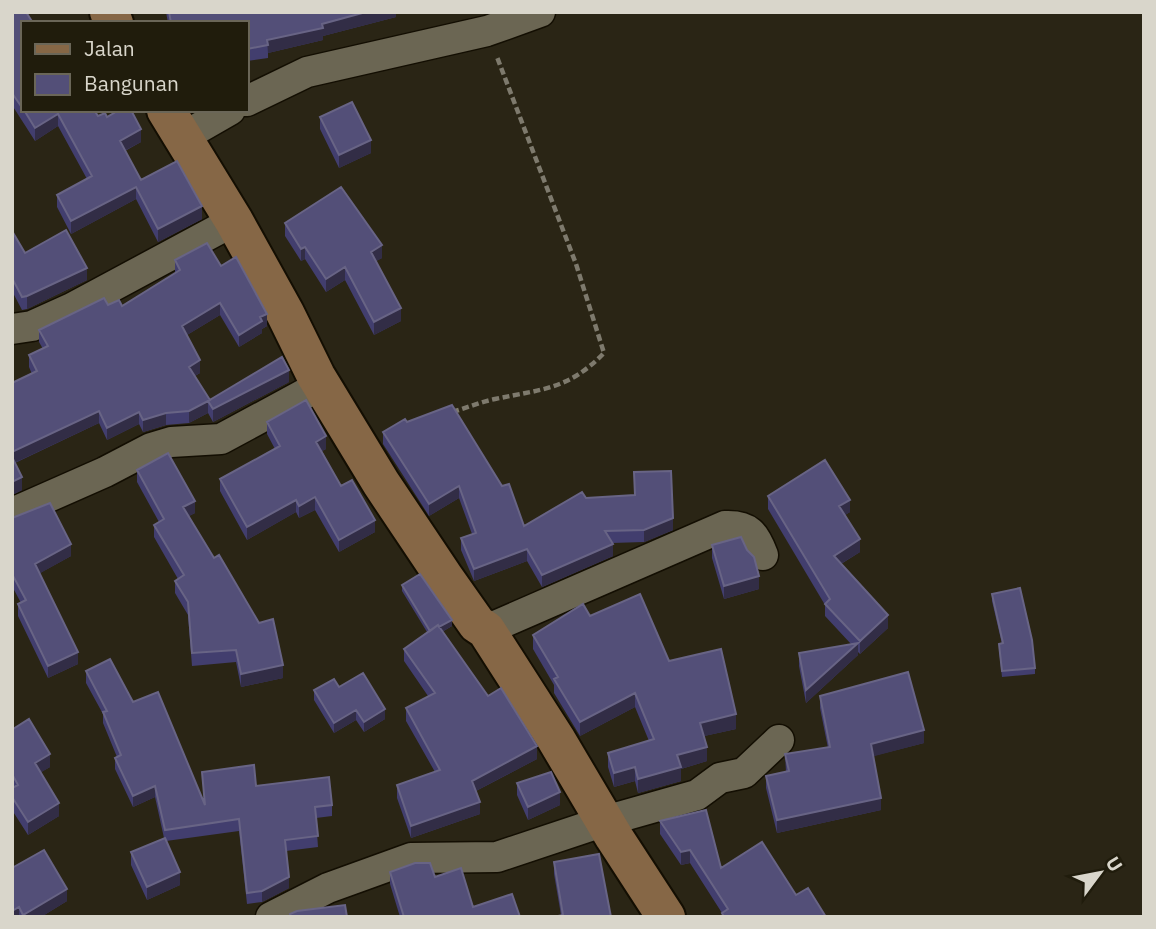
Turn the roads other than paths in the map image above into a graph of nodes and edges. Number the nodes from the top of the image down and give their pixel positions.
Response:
1 (540, 12) edge
2 (248, 101) edge
3 (222, 112) edge
4 (175, 124) edge
5 (234, 221) junction
6 (12, 329) edge
7 (321, 385) junction
8 (12, 513) edge
9 (763, 555) dead end
10 (486, 631) junction
11 (779, 740) dead end
12 (604, 821) junction
13 (271, 917) edge
14 (666, 917) edge

1 - 2 street
3 - 4 street
4 - 5 street
5 - 6 street
5 - 7 street
7 - 8 street
7 - 10 street
9 - 10 street
10 - 12 street
11 - 12 street
12 - 13 street
12 - 14 street

